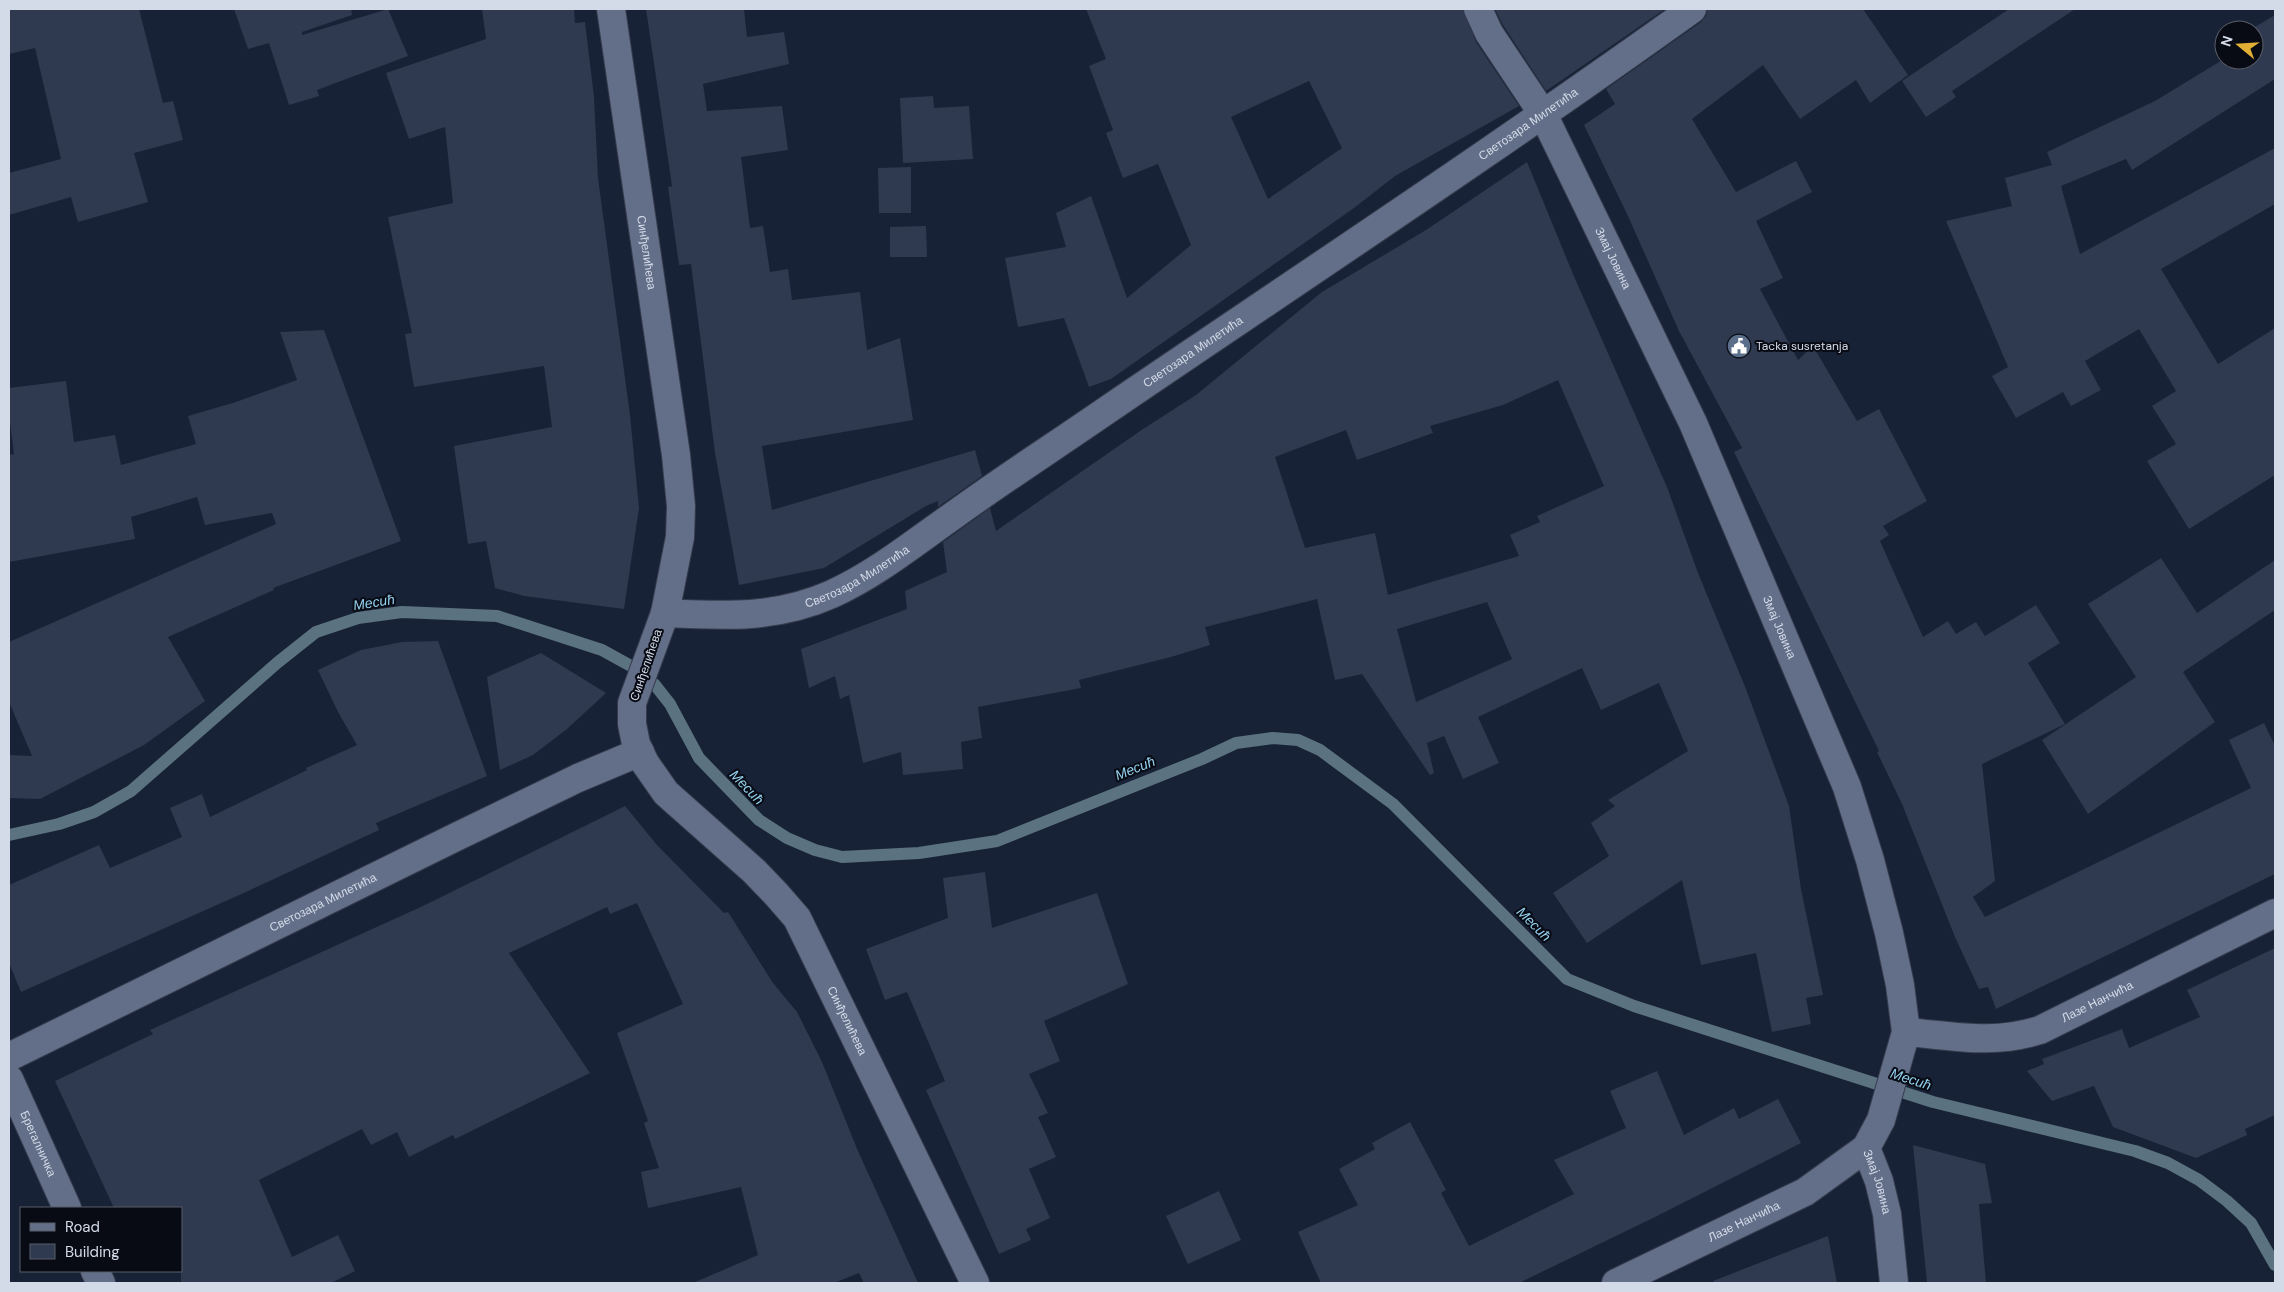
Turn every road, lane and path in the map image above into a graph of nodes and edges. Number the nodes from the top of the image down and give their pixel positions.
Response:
1 (611, 9) edge
2 (1478, 9) edge
3 (1692, 9) edge
4 (1543, 114) junction
5 (664, 613) junction
6 (640, 752) junction
7 (2275, 914) edge
8 (1906, 1032) junction
9 (9, 1057) edge
10 (9, 1079) edge
11 (1866, 1148) junction
12 (67, 1207) edge
13 (975, 1283) edge
14 (1616, 1283) edge
15 (1894, 1283) edge

1 - 5 street, Синђелићева
2 - 4 street, Змај Јовина
3 - 4 street, Светозара Милетића
4 - 5 street, Светозара Милетића
4 - 8 street, Змај Јовина
5 - 6 street, Синђелићева
6 - 9 street, Светозара Милетића
6 - 13 street, Синђелићева
7 - 8 street, Лазе Нанчића
8 - 11 street, Змај Јовина
10 - 12 street, Брегалничка
11 - 14 street, Лазе Нанчића
11 - 15 street, Змај Јовина

